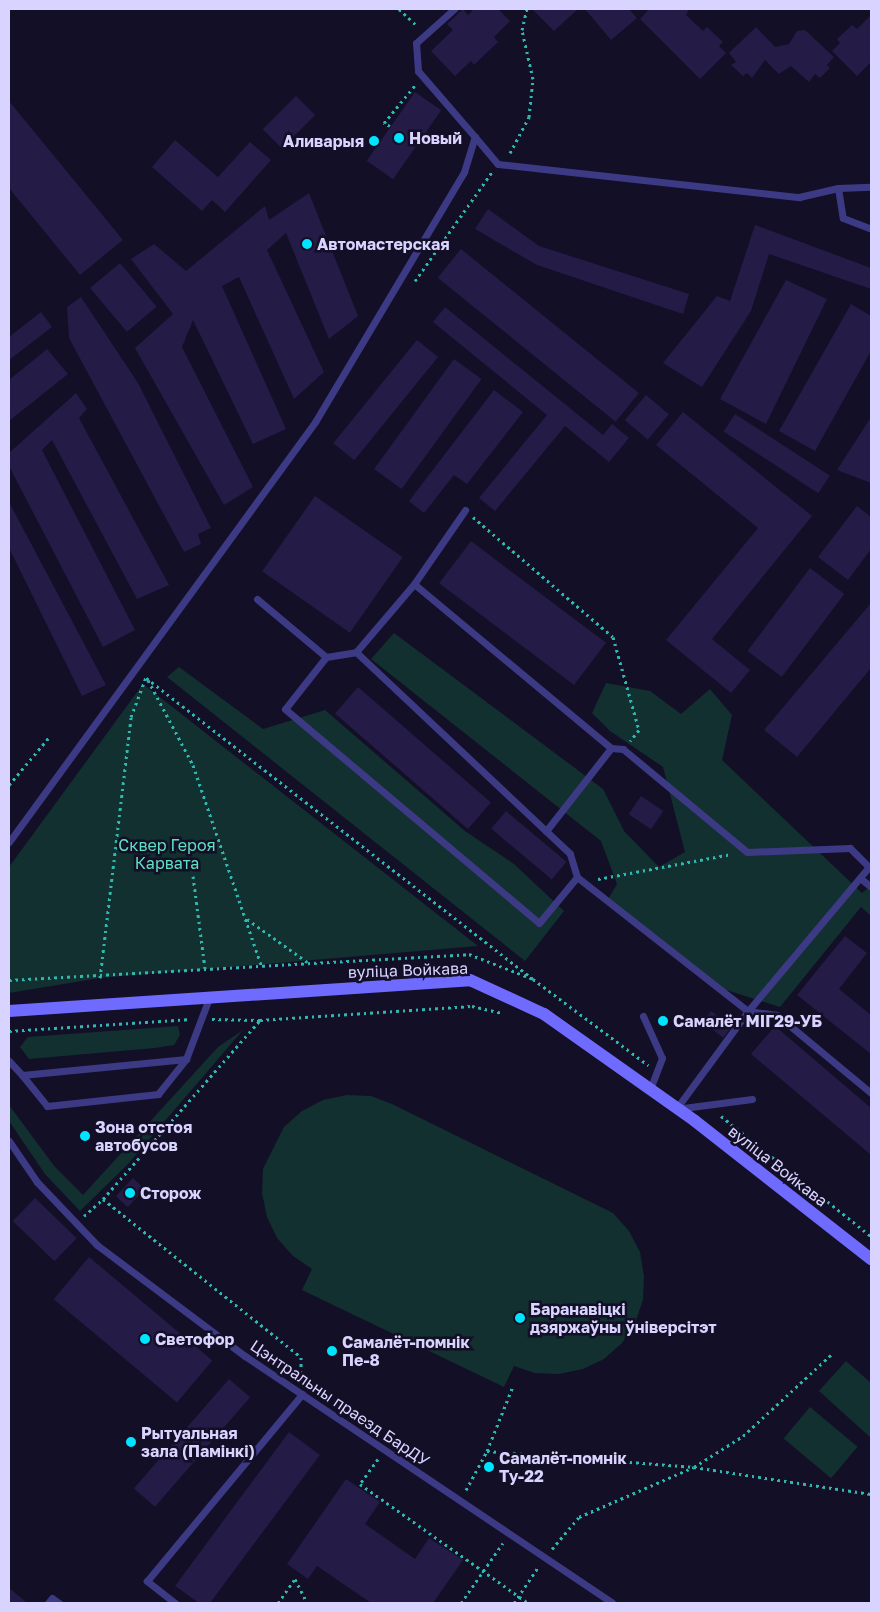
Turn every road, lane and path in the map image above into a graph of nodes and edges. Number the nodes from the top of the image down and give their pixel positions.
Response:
1 (399, 9) edge
2 (454, 9) edge
3 (527, 9) edge
4 (426, 34) junction
5 (424, 78) junction
6 (390, 126) dead end
7 (475, 137) junction
8 (498, 164) junction
9 (871, 187) edge
10 (838, 188) junction
11 (871, 229) edge
12 (465, 510) joint
13 (414, 584) junction
14 (257, 599) dead end
15 (356, 652) junction
16 (326, 657) junction
17 (51, 735) dead end
18 (611, 748) junction
19 (623, 749) junction
20 (9, 785) edge
21 (546, 831) junction
22 (9, 842) edge
23 (747, 852) junction
24 (870, 866) edge
25 (194, 876) dead end
26 (860, 878) junction
27 (579, 879) junction
28 (871, 887) edge
29 (246, 918) junction
30 (308, 962) dead end
31 (261, 965) dead end
32 (205, 969) dead end
33 (100, 978) dead end
34 (210, 998) junction
35 (9, 1010) edge
36 (748, 1011) junction
37 (511, 1015) dead end
38 (643, 1016) dead end
39 (204, 1019) junction
40 (260, 1020) junction
41 (9, 1031) edge
42 (186, 1059) junction
43 (9, 1060) edge
44 (22, 1075) junction
45 (650, 1090) junction
46 (871, 1093) edge
47 (752, 1099) dead end
48 (676, 1109) junction
49 (9, 1141) edge
50 (103, 1199) junction
51 (76, 1223) junction
52 (871, 1259) edge
53 (833, 1353) dead end
54 (513, 1386) dead end
55 (302, 1394) junction
56 (384, 1450) junction
57 (487, 1451) junction
58 (694, 1468) junction
59 (871, 1494) edge
60 (460, 1501) junction
61 (509, 1534) junction
62 (544, 1558) junction
63 (482, 1572) junction
64 (518, 1597) junction
65 (48, 1603) edge
66 (59, 1603) edge
67 (175, 1603) edge
68 (278, 1603) edge
69 (307, 1603) edge
70 (462, 1603) edge
71 (514, 1603) edge
72 (528, 1603) edge
73 (612, 1603) edge

1 - 4 path
2 - 4 lane
3 - 8 path
4 - 5 lane
5 - 6 path
5 - 7 lane
7 - 8 lane
7 - 22 lane
8 - 10 lane
9 - 10 lane
10 - 11 lane
12 - 13 lane
12 - 19 path
13 - 15 lane
13 - 18 lane
14 - 16 lane
15 - 16 lane
15 - 21 lane
16 - 27 lane
17 - 20 path
18 - 19 lane
18 - 21 lane
19 - 23 lane
21 - 27 lane
23 - 24 lane
23 - 27 path
24 - 26 lane
25 - 32 path
26 - 28 lane
26 - 36 lane
27 - 36 lane
29 - 30 path
29 - 31 path
29 - 33 path
34 - 35 main road, вуліца Войкава
34 - 39 lane
34 - 45 main road, вуліца Войкава
36 - 46 lane
36 - 48 lane
37 - 40 path
38 - 45 lane
39 - 40 path
39 - 41 path
39 - 42 lane
40 - 50 path
42 - 44 lane
42 - 44 lane
43 - 44 lane
45 - 48 main road, вуліца Войкава
47 - 48 lane
48 - 52 main road, вуліца Войкава
49 - 51 lane, Цэнтральны праезд БарДУ
50 - 51 path
50 - 55 path
51 - 55 lane, Цэнтральны праезд БарДУ
53 - 58 path
54 - 57 path
55 - 56 lane, Цэнтральны праезд БарДУ
55 - 67 lane
56 - 60 lane, Цэнтральны праезд БарДУ
56 - 63 path
57 - 58 path
57 - 60 path
58 - 59 path
58 - 62 path
60 - 61 lane, Цэнтральны праезд БарДУ
61 - 62 lane, Цэнтральны праезд БарДУ
61 - 63 path
62 - 64 path
62 - 73 lane, Цэнтральны праезд БарДУ
63 - 64 path
63 - 70 path
64 - 71 path
64 - 72 path
65 - 66 lane
68 - 69 path

